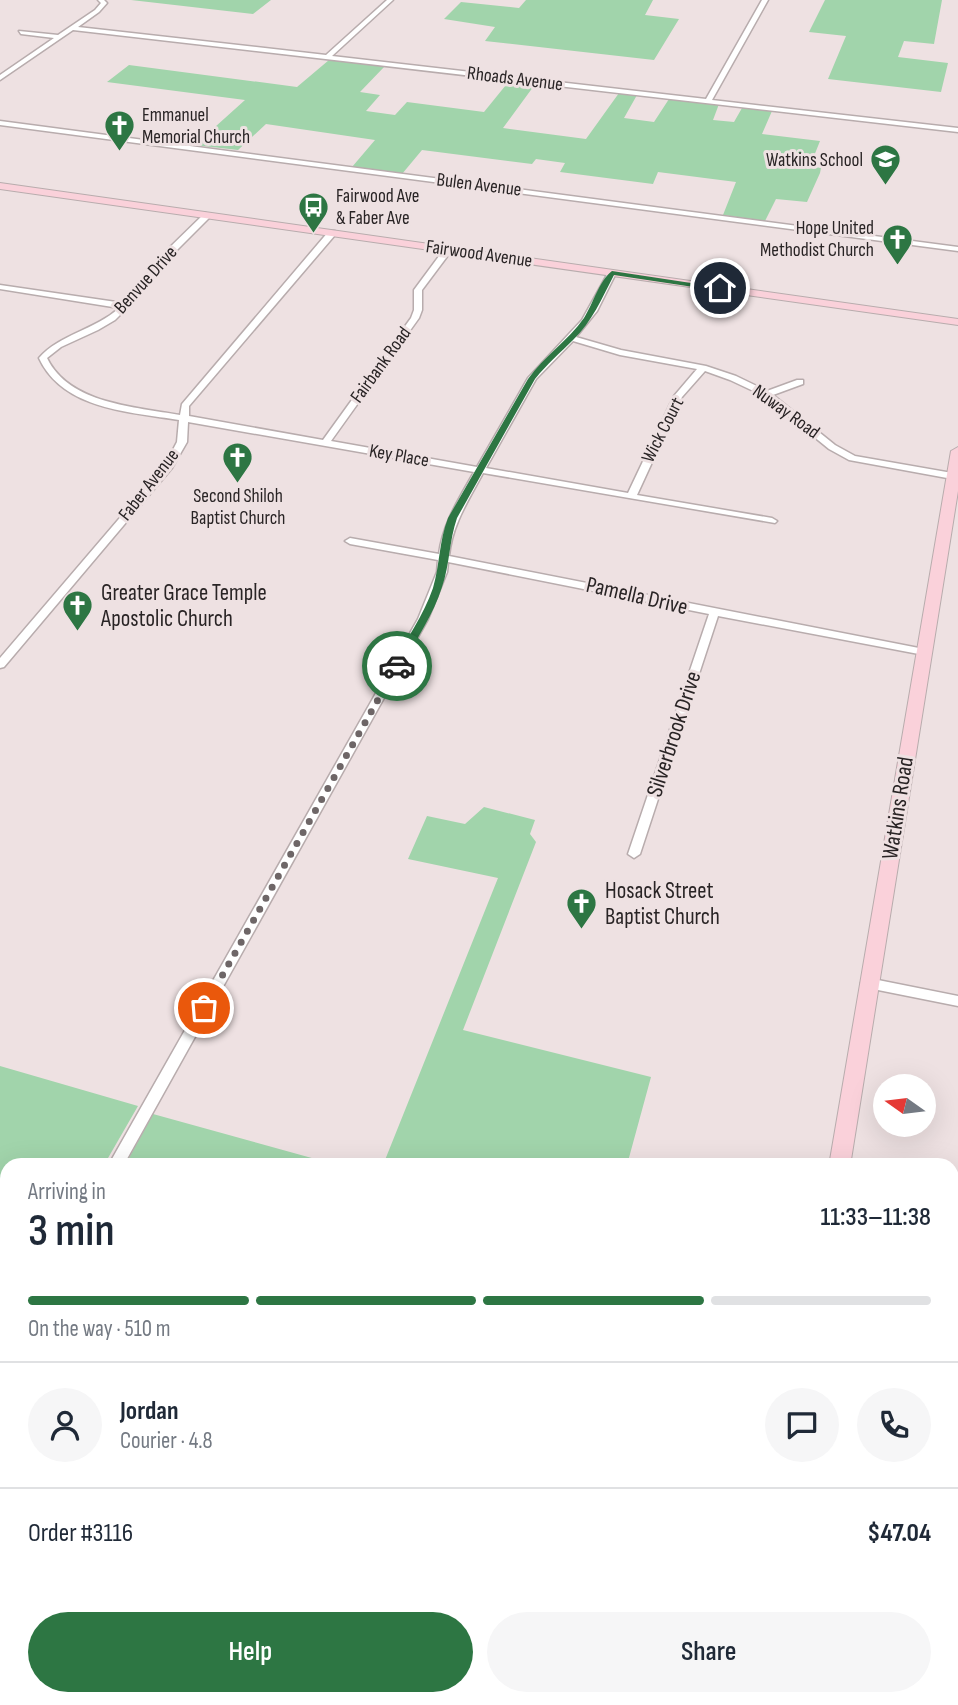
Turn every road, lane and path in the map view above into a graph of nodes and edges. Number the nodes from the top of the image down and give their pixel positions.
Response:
1 (102, 0) edge
2 (390, 0) edge
3 (765, 0) edge
4 (72, 28) junction
5 (21, 32) dead end
6 (60, 37) junction
7 (328, 57) junction
8 (2, 76) edge
9 (708, 102) junction
10 (0, 123) edge
11 (958, 130) edge
12 (0, 186) edge
13 (208, 215) junction
14 (332, 233) junction
15 (958, 249) edge
16 (448, 250) junction
17 (612, 273) junction
18 (0, 287) edge
19 (124, 306) junction
20 (958, 322) edge
21 (571, 338) junction
22 (43, 358) joint
23 (703, 368) junction
24 (800, 382) dead end
25 (767, 394) junction
26 (182, 418) junction
27 (325, 443) junction
28 (958, 451) edge
29 (480, 470) junction
30 (956, 477) edge
31 (631, 497) junction
32 (772, 521) dead end
33 (350, 541) dead end
34 (443, 558) junction
35 (714, 613) junction
36 (924, 652) junction
37 (0, 665) edge
38 (634, 854) dead end
39 (868, 983) junction
40 (958, 1001) edge
41 (120, 1158) edge
42 (840, 1158) edge

1 - 4 street
2 - 7 street
3 - 9 street
4 - 6 street
4 - 7 street, Rhoads Avenue
5 - 6 street
6 - 8 street
7 - 9 street, Rhoads Avenue
9 - 11 street, Rhoads Avenue
10 - 15 street, Bulen Avenue
12 - 13 street, Fairwood Avenue
13 - 14 street, Fairwood Avenue
13 - 19 street, Benvue Drive
14 - 16 street, Fairwood Avenue
14 - 26 street, Faber Avenue
16 - 17 street, Fairwood Avenue
16 - 27 street, Fairbank Road
17 - 20 street, Fairwood Avenue
17 - 21 street
18 - 19 street
19 - 22 street, Benvue Drive
21 - 23 street, Nuway Road
21 - 29 street
22 - 26 street, Key Place
23 - 25 street, Nuway Road
23 - 31 street, Wick Court
24 - 25 street
25 - 30 street, Nuway Road
26 - 27 street, Key Place
26 - 37 street, Faber Avenue
27 - 29 street, Key Place
28 - 30 street, Watkins Road
29 - 31 street, Key Place
29 - 34 street
30 - 36 street, Watkins Road
31 - 32 street, Key Place
33 - 34 street, Pamella Drive
34 - 35 street, Pamella Drive
34 - 41 street
35 - 36 street, Pamella Drive
35 - 38 street, Silverbrook Drive
36 - 39 street, Watkins Road
39 - 40 street
39 - 42 street, Watkins Road

